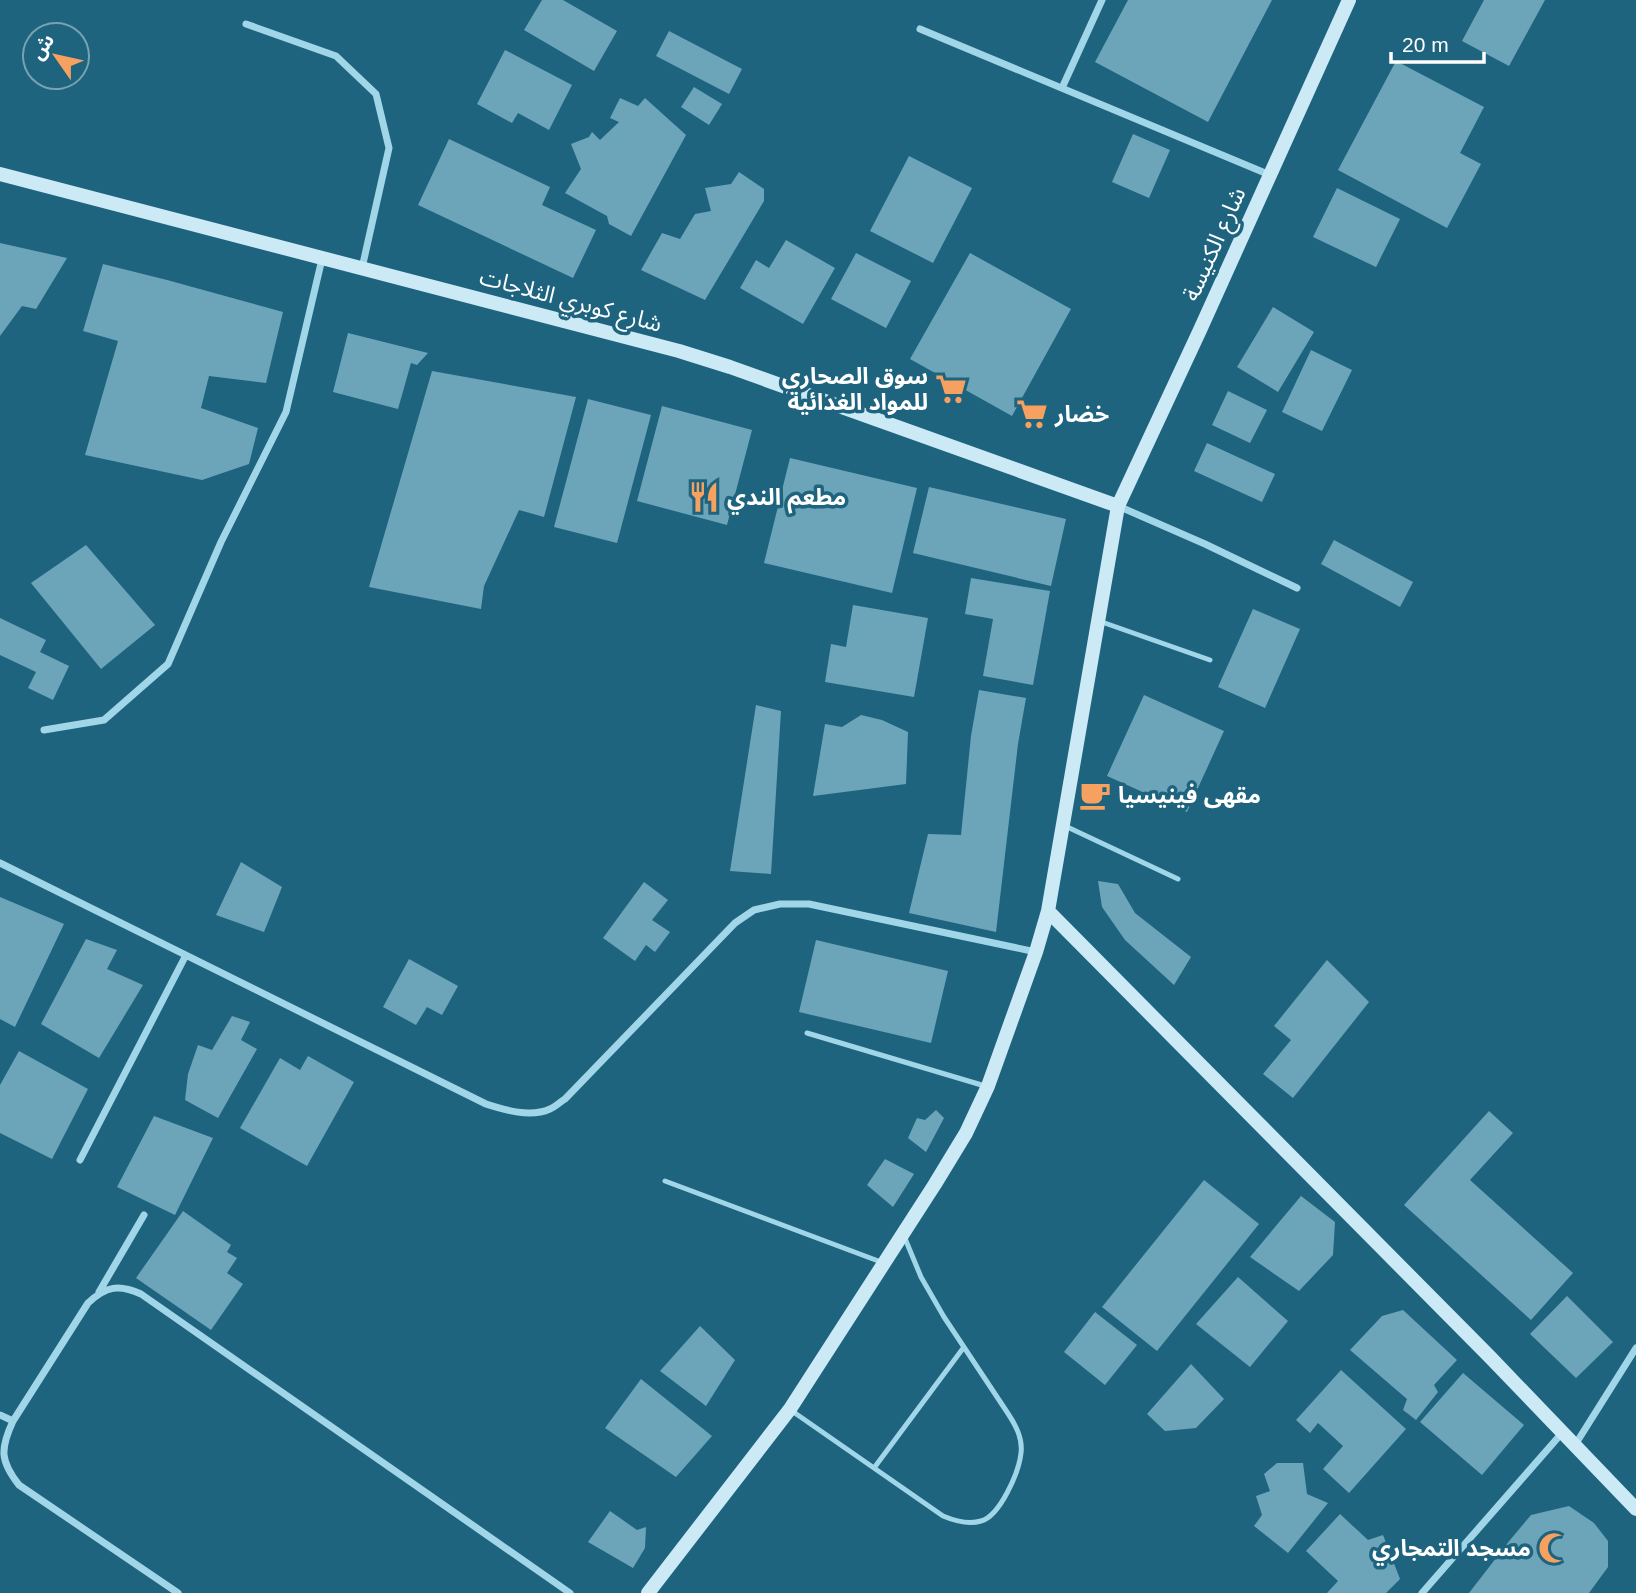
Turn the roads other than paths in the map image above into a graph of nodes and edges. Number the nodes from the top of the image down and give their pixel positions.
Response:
1 (1102, 0) edge
2 (1349, 0) edge
3 (246, 24) dead end
4 (920, 29) dead end
5 (1062, 88) junction
6 (0, 174) edge
7 (1270, 175) junction
8 (322, 258) junction
9 (362, 268) junction
10 (1118, 506) junction
11 (1297, 589) dead end
12 (1099, 621) junction
13 (1210, 660) dead end
14 (44, 730) dead end
15 (1063, 825) junction
16 (0, 863) edge
17 (1178, 879) dead end
18 (1048, 911) junction
19 (1036, 951) junction
20 (186, 955) junction
21 (807, 1033) dead end
22 (989, 1086) junction
23 (80, 1160) dead end
24 (665, 1181) dead end
25 (144, 1215) dead end
26 (903, 1234) junction
27 (884, 1263) junction
28 (99, 1293) junction
29 (964, 1347) junction
30 (1636, 1348) edge
31 (790, 1409) junction
32 (0, 1415) edge
33 (13, 1421) junction
34 (1562, 1433) junction
35 (1574, 1446) junction
36 (874, 1468) junction
37 (1636, 1509) edge
38 (178, 1593) edge
39 (570, 1593) edge
40 (648, 1593) edge
41 (1422, 1593) edge

1 - 5 street
2 - 7 street, شارع الكنيسة
3 - 9 street
4 - 5 street
5 - 7 street
6 - 8 street, شارع كوبري الثلاجات
7 - 10 street, شارع الكنيسة
8 - 9 street, شارع كوبري الثلاجات
8 - 14 street
9 - 10 street, شارع كوبري الثلاجات
10 - 11 street
10 - 12 street, شارع الكنيسة
12 - 13 lane
12 - 15 street, شارع الكنيسة
15 - 17 lane
15 - 18 street, شارع الكنيسة
16 - 20 street
18 - 19 street, شارع الكنيسة
18 - 34 street
19 - 20 street
19 - 22 street, شارع الكنيسة
20 - 23 street
21 - 22 lane
22 - 26 street, شارع الكنيسة
24 - 27 lane
25 - 28 street
26 - 27 street, شارع الكنيسة
26 - 29 lane
27 - 31 street, شارع الكنيسة
28 - 33 street
28 - 39 street
29 - 36 lane
29 - 36 lane
30 - 35 street
31 - 36 lane
31 - 40 street, شارع الكنيسة
32 - 33 street
33 - 38 street
34 - 35 street
34 - 41 street
35 - 37 street

